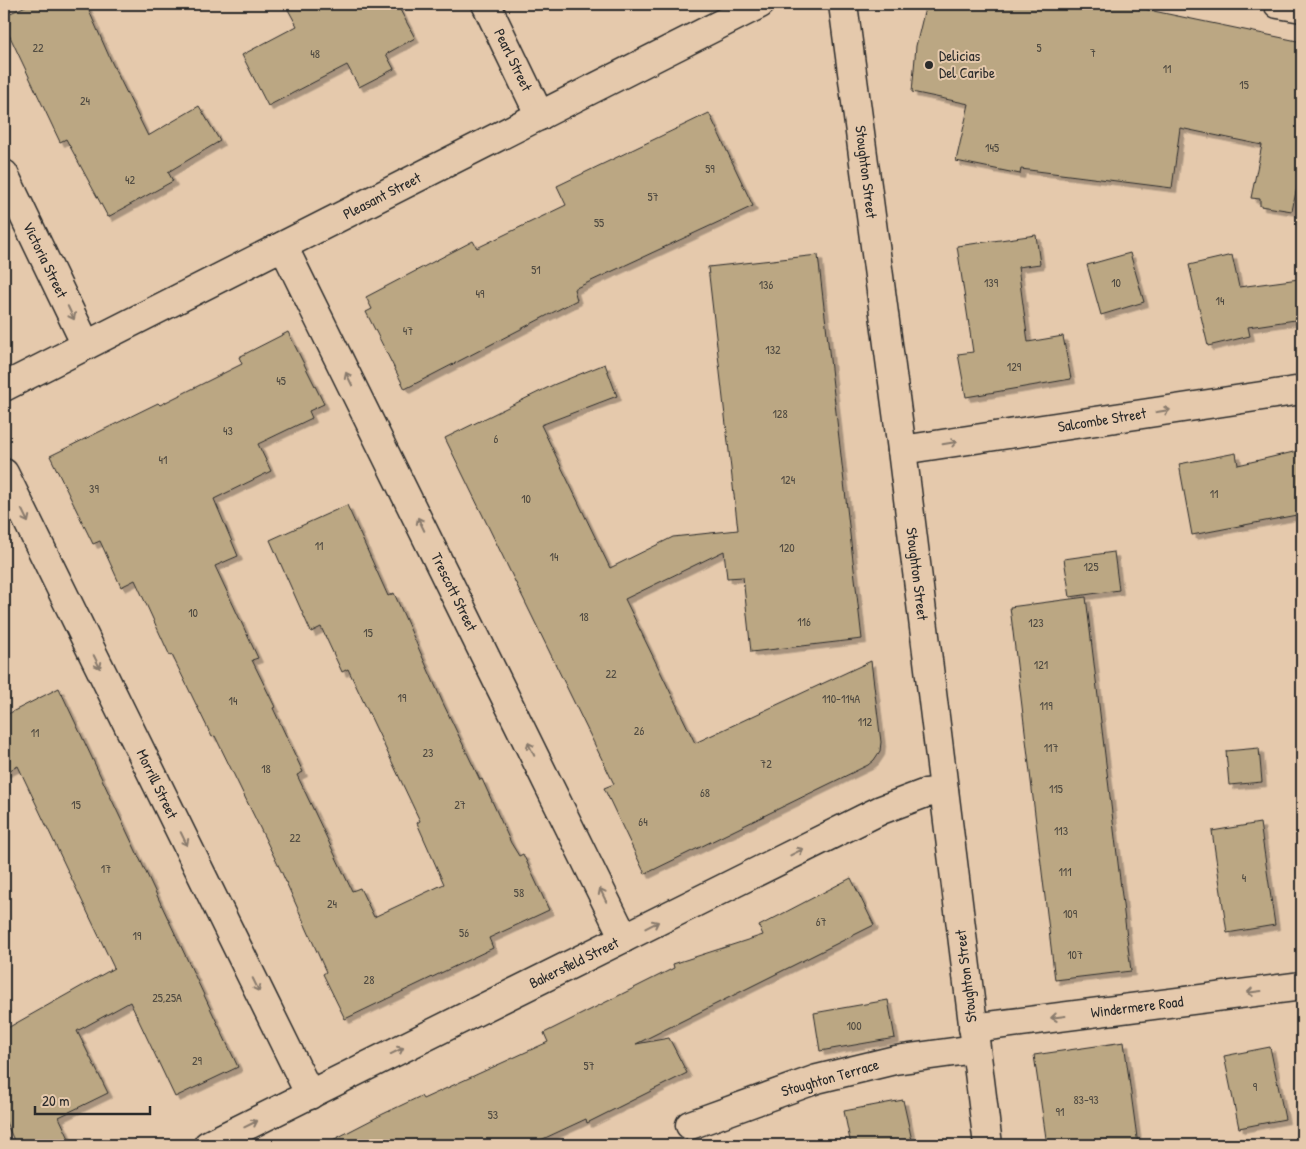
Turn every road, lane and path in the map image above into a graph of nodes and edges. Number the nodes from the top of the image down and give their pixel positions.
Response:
1 (486, 4) edge
2 (760, 4) edge
3 (843, 4) edge
4 (1278, 4) edge
5 (1302, 8) edge
6 (540, 116) junction
7 (4, 174) edge
8 (283, 246) junction
9 (86, 345) junction
10 (4, 387) edge
11 (1302, 390) edge
12 (902, 450) junction
13 (4, 473) edge
14 (944, 791) junction
15 (624, 938) junction
16 (1302, 986) edge
17 (974, 1039) junction
18 (310, 1094) junction
19 (690, 1125) dead end
20 (208, 1145) edge
21 (988, 1145) edge

1 - 6 street, Pearl Street
2 - 6 street, Pleasant Street
3 - 12 street, Stoughton Street
4 - 5 street
6 - 8 street, Pleasant Street
7 -> 9 street, Victoria Street
8 - 9 street, Pleasant Street
15 -> 8 street, Trescott Street
9 - 10 street, Pleasant Street
12 -> 11 street, Salcombe Street
12 - 14 street, Stoughton Street
13 -> 18 street, Morrill Street
15 -> 14 street, Bakersfield Street
14 - 17 street, Stoughton Street
18 -> 15 street, Bakersfield Street
16 -> 17 street, Windermere Road
17 - 19 street, Stoughton Terrace
17 - 21 street, Stoughton Street
20 -> 18 street, Bakersfield Street

